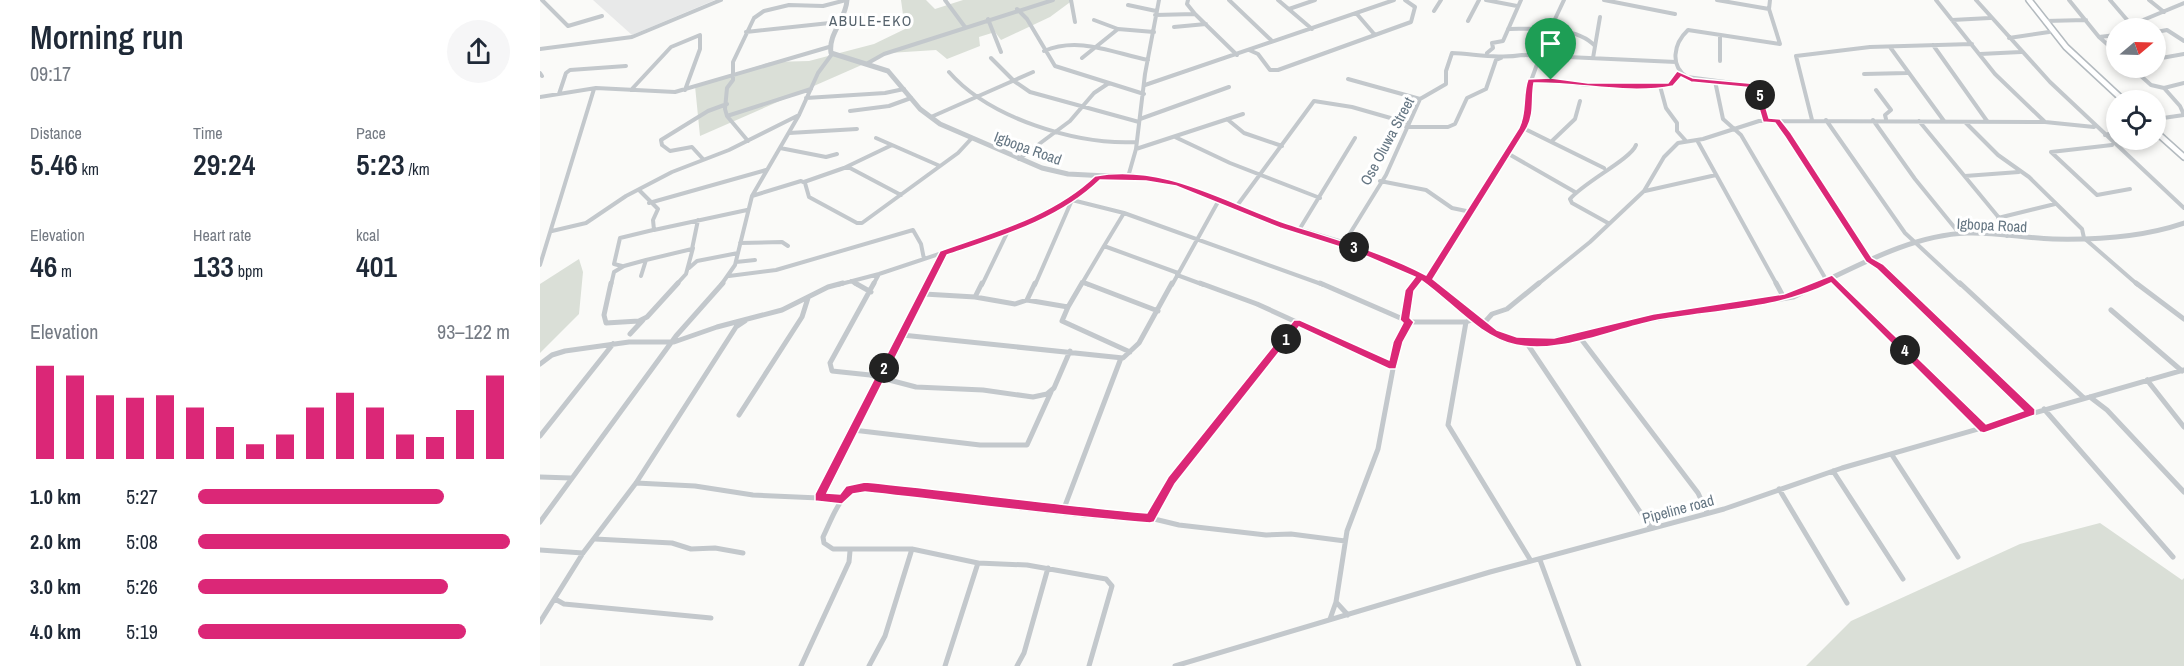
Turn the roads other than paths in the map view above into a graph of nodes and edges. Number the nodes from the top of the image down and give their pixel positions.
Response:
1 (542, 0) edge
2 (721, 0) edge
3 (847, 0) edge
4 (945, 0) edge
5 (1029, 0) edge
6 (1053, 0) edge
7 (1071, 0) edge
8 (1159, 0) edge
9 (1188, 0) edge
10 (1229, 0) edge
11 (1278, 0) edge
12 (1316, 0) edge
13 (1394, 0) edge
14 (1406, 0) edge
15 (1441, 0) edge
16 (1479, 0) edge
17 (1486, 0) edge
18 (1521, 0) edge
19 (1564, 0) edge
20 (1604, 0) edge
21 (1717, 0) edge
22 (1770, 0) edge
23 (1936, 0) edge
24 (1976, 0) edge
25 (2027, 0) edge
26 (2069, 0) edge
27 (2110, 0) edge
28 (2149, 0) edge
29 (2184, 3) edge
30 (1128, 5) dead end
31 (1031, 6) junction
32 (1517, 6) junction
33 (1026, 7) junction
34 (1289, 9) junction
35 (1770, 9) junction
36 (1016, 10) junction
37 (1434, 11) dead end
38 (2164, 12) junction
39 (1155, 13) junction
40 (1356, 13) junction
41 (1195, 14) junction
42 (1675, 14) dead end
43 (1024, 15) junction
44 (602, 16) dead end
45 (1600, 17) dead end
46 (1990, 18) junction
47 (2125, 18) edge
48 (2151, 18) edge
49 (988, 19) junction
50 (1094, 20) dead end
51 (1950, 20) junction
52 (2086, 20) junction
53 (1468, 21) dead end
54 (2045, 21) junction
55 (839, 22) junction
56 (1075, 22) dead end
57 (1206, 24) junction
58 (964, 27) junction
59 (1174, 27) dead end
60 (1118, 29) junction
61 (1311, 29) junction
62 (1508, 29) junction
63 (2166, 30) edge
64 (746, 32) junction
65 (1154, 32) junction
66 (1556, 32) junction
67 (2049, 32) junction
68 (1375, 35) junction
69 (1720, 35) junction
70 (2106, 36) edge
71 (2099, 37) junction
72 (2009, 38) junction
73 (2184, 40) edge
74 (1272, 41) junction
75 (2106, 43) edge
76 (1972, 44) junction
77 (1933, 45) junction
78 (829, 46) junction
79 (1595, 46) junction
80 (1890, 47) junction
81 (1094, 48) junction
82 (540, 49) edge
83 (1249, 50) junction
84 (1044, 51) junction
85 (1001, 52) dead end
86 (2021, 52) junction
87 (832, 54) junction
88 (1484, 54) junction
89 (1980, 54) junction
90 (2184, 54) edge
91 (1237, 55) junction
92 (1540, 56) junction
93 (2166, 57) edge
94 (991, 58) dead end
95 (1082, 58) dead end
96 (1501, 58) junction
97 (1593, 58) junction
98 (1148, 60) junction
99 (1720, 61) dead end
100 (1676, 62) junction
101 (868, 63) junction
102 (626, 66) dead end
103 (949, 72) dead end
104 (1033, 72) dead end
105 (1680, 73) junction
106 (1907, 73) junction
107 (1864, 74) dead end
108 (732, 76) junction
109 (2144, 78) edge
110 (1348, 79) dead end
111 (718, 80) junction
112 (1014, 81) junction
113 (1531, 81) junction
114 (1715, 81) junction
115 (1109, 83) junction
116 (2184, 84) edge
117 (1145, 85) junction
118 (1660, 86) junction
119 (1229, 87) dead end
120 (727, 88) junction
121 (2164, 88) junction
122 (590, 89) junction
123 (811, 89) junction
124 (904, 89) junction
125 (631, 90) junction
126 (685, 90) junction
127 (1876, 90) dead end
128 (2110, 90) edge
129 (2111, 90) edge
130 (559, 94) junction
131 (1144, 94) junction
132 (540, 97) edge
133 (806, 98) junction
134 (911, 98) junction
135 (977, 99) junction
136 (1420, 99) junction
137 (1580, 102) dead end
138 (727, 104) junction
139 (1084, 106) junction
140 (850, 111) dead end
141 (1243, 114) dead end
142 (799, 115) junction
143 (2184, 115) edge
144 (727, 116) junction
145 (931, 117) junction
146 (2166, 118) edge
147 (1227, 119) junction
148 (1886, 119) junction
149 (1140, 120) junction
150 (1777, 120) junction
151 (1812, 120) junction
152 (1826, 120) junction
153 (1873, 120) junction
154 (1765, 121) junction
155 (1919, 121) junction
156 (1944, 121) junction
157 (1965, 121) junction
158 (1988, 121) junction
159 (2045, 122) junction
160 (1407, 125) junction
161 (2094, 127) junction
162 (1523, 128) junction
163 (857, 129) dead end
164 (1733, 129) junction
165 (1055, 132) junction
166 (789, 133) junction
167 (2105, 135) edge
168 (1175, 136) junction
169 (876, 138) dead end
170 (1355, 138) dead end
171 (971, 139) junction
172 (1697, 140) junction
173 (2166, 140) edge
174 (748, 141) junction
175 (1552, 141) junction
176 (1686, 141) junction
177 (1136, 142) junction
178 (1636, 145) dead end
179 (891, 146) junction
180 (1282, 146) junction
181 (2106, 146) edge
182 (780, 148) junction
183 (1136, 149) junction
184 (2118, 150) edge
185 (1507, 153) junction
186 (837, 154) dead end
187 (2184, 155) edge
188 (703, 159) junction
189 (1019, 159) junction
190 (940, 166) junction
191 (844, 168) junction
192 (1604, 168) junction
193 (766, 170) junction
194 (2019, 172) junction
195 (1261, 175) junction
196 (1716, 175) junction
197 (1965, 176) junction
198 (1128, 177) junction
199 (1098, 178) junction
200 (1380, 181) junction
201 (804, 182) junction
202 (2130, 189) dead end
203 (639, 190) junction
204 (1644, 191) junction
205 (1575, 192) junction
206 (900, 195) junction
207 (752, 196) junction
208 (1320, 198) junction
209 (1072, 200) junction
210 (1219, 200) junction
211 (649, 203) junction
212 (2055, 204) junction
213 (1236, 207) junction
214 (2184, 208) edge
215 (747, 210) junction
216 (1471, 212) junction
217 (1124, 213) junction
218 (1998, 218) junction
219 (698, 220) junction
220 (1608, 224) junction
221 (2182, 226) edge
222 (653, 230) junction
223 (1299, 230) junction
224 (552, 231) junction
225 (1008, 231) junction
226 (1959, 233) junction
227 (2007, 236) junction
228 (1196, 238) junction
229 (2084, 238) junction
230 (1914, 242) junction
231 (740, 243) junction
232 (1344, 243) junction
233 (788, 246) dead end
234 (1104, 246) junction
235 (693, 248) junction
236 (738, 253) junction
237 (941, 255) junction
238 (691, 258) junction
239 (924, 259) junction
240 (646, 260) junction
241 (755, 260) dead end
242 (1869, 260) junction
243 (697, 261) junction
244 (736, 262) junction
245 (540, 265) edge
246 (624, 266) junction
247 (689, 268) junction
248 (879, 274) junction
249 (1177, 274) junction
250 (641, 276) dead end
251 (729, 276) junction
252 (1424, 278) junction
253 (1829, 280) junction
254 (851, 281) junction
255 (1082, 282) junction
256 (871, 292) junction
257 (924, 294) junction
258 (975, 297) junction
259 (808, 298) junction
260 (1784, 298) junction
261 (1027, 300) junction
262 (1068, 307) junction
263 (2111, 310) dead end
264 (1158, 311) junction
265 (750, 318) junction
266 (1476, 318) junction
267 (2184, 319) edge
268 (643, 320) junction
269 (1407, 321) junction
270 (1297, 322) junction
271 (1467, 322) junction
272 (1483, 324) junction
273 (630, 334) dead end
274 (902, 335) junction
275 (1578, 335) junction
276 (676, 336) junction
277 (685, 337) junction
278 (1526, 342) junction
279 (670, 343) junction
280 (613, 344) junction
281 (1070, 351) junction
282 (1130, 352) junction
283 (1121, 358) junction
284 (540, 364) edge
285 (1393, 366) junction
286 (2183, 370) edge
287 (878, 379) junction
288 (2147, 380) junction
289 (1051, 392) junction
290 (2087, 398) junction
291 (2044, 409) junction
292 (2031, 412) junction
293 (739, 416) dead end
294 (2184, 427) edge
295 (1984, 429) junction
296 (853, 430) junction
297 (540, 436) edge
298 (1892, 455) junction
299 (1833, 471) junction
300 (540, 477) edge
301 (571, 478) junction
302 (636, 483) junction
303 (1779, 489) junction
304 (2184, 492) edge
305 (819, 497) junction
306 (842, 499) junction
307 (1063, 511) junction
308 (1707, 512) junction
309 (1150, 518) junction
310 (540, 522) edge
311 (1651, 528) junction
312 (595, 539) junction
313 (1346, 541) junction
314 (912, 549) junction
315 (540, 550) edge
316 (850, 550) junction
317 (583, 553) junction
318 (743, 553) dead end
319 (1958, 557) dead end
320 (2173, 557) dead end
321 (1540, 560) junction
322 (1531, 561) junction
323 (978, 563) junction
324 (1048, 568) junction
325 (1903, 579) dead end
326 (555, 598) junction
327 (1336, 602) junction
328 (1847, 603) dead end
329 (1348, 615) junction
330 (711, 618) dead end
331 (1330, 619) junction
332 (540, 622) edge
333 (801, 666) edge
334 (869, 666) edge
335 (945, 666) edge
336 (1017, 666) edge
337 (1089, 666) edge
338 (1176, 666) edge
339 (1580, 666) edge

1 - 44 street
2 - 82 street
3 - 55 street
3 - 64 street
4 - 58 street
5 - 31 street
6 - 31 street
7 - 56 street
8 - 39 street
9 - 41 street
10 - 74 street
11 - 34 street
12 - 34 street
13 - 40 street
14 - 68 street
15 - 37 street
16 - 53 street
17 - 32 street
18 - 32 street
19 - 66 street
20 - 42 street
21 - 35 street
22 - 35 street
23 - 51 street
24 - 46 street
25 - 54 main road
25 - 67 main road
26 - 52 street
27 - 47 street
28 - 38 street
29 - 38 street
30 - 39 street
31 - 33 street
32 - 62 street
33 - 36 street
33 - 43 street
34 - 61 street
35 - 69 street
36 - 43 street
36 - 49 street
38 - 48 street
39 - 41 street
39 - 65 street
40 - 61 street
40 - 68 street
41 - 57 street
43 - 84 street
45 - 79 street
46 - 51 street
46 - 72 street
49 - 58 street
49 - 85 street
50 - 60 street
51 - 76 street
52 - 54 street
52 - 71 street
54 - 129 main road
55 - 64 street
55 - 78 street
57 - 59 street
57 - 91 street
58 - 101 street
60 - 65 street
60 - 81 street
61 - 74 street
62 - 66 street
62 - 88 street
63 - 73 street
64 - 108 street
65 - 98 street
66 - 79 street
67 - 72 street
67 - 128 main road
68 - 83 street
69 - 99 street
69 - 100 street
70 - 71 street
71 - 75 street
72 - 86 street
74 - 83 street
76 - 77 street
76 - 89 street
77 - 80 street
77 - 158 street
78 - 87 street
78 - 108 street
79 - 97 street
80 - 106 street
80 - 151 street
81 - 84 street
81 - 95 street
81 - 98 street
83 - 91 street
84 - 115 street
86 - 89 street
86 - 161 street
87 - 101 street, Igbopa Road
87 - 123 street
88 - 96 street
88 - 136 street, Ose Oluwa Street
89 - 159 street
90 - 93 street
91 - 117 street
92 - 96 street
92 - 97 street
92 - 113 street
94 - 112 street
96 - 160 street
97 - 100 street
98 - 117 street
100 - 105 street
101 - 124 street, Igbopa Road
102 - 130 street
103 - 135 street
104 - 112 street
105 - 114 street
105 - 118 street
106 - 107 street
106 - 156 street
108 - 111 street
108 - 120 street
109 - 121 street
110 - 136 street
111 - 120 street
111 - 126 street
112 - 135 street
112 - 139 street
113 - 118 street
113 - 162 street
114 - 154 street
114 - 164 street
115 - 131 street
115 - 139 street
116 - 121 street
117 - 131 street
118 - 176 street
119 - 149 street
120 - 138 street
121 - 143 street
122 - 125 street
122 - 130 street
122 - 224 street
123 - 133 street
123 - 144 street
124 - 133 street
124 - 134 street, Igbopa Road
125 - 126 street
125 - 126 street
127 - 148 street
130 - 132 street
131 - 149 street
133 - 142 street
134 - 140 street
134 - 145 street, Igbopa Road
135 - 145 street
135 - 165 street
136 - 160 street, Ose Oluwa Street
137 - 175 street
138 - 144 street
138 - 188 street
139 - 149 street
139 - 165 street
141 - 147 street
142 - 166 street
142 - 174 street
143 - 146 street
144 - 174 street
145 - 171 street, Igbopa Road
147 - 168 street
147 - 180 street
148 - 153 street
148 - 155 street
149 - 177 street
150 - 151 street
150 - 154 street
150 - 242 street
151 - 152 street
152 - 153 street
152 - 230 street
153 - 226 street
154 - 164 street
155 - 156 street
155 - 197 street
156 - 157 street
157 - 158 street
157 - 194 street
158 - 159 street
159 - 161 street
160 - 180 street
160 - 200 street, Ose Oluwa Street
161 - 167 street
162 - 175 street
162 - 185 street
163 - 166 street
164 - 172 street
164 - 253 street
165 - 177 street
165 - 189 street
166 - 182 street
168 - 183 street
168 - 195 street
169 - 179 street
170 - 208 street
171 - 189 street, Igbopa Road
171 - 190 street
172 - 176 street
172 - 196 street
173 - 187 main road
174 - 188 street
175 - 192 street
176 - 204 street
177 - 183 street
178 - 192 street
179 - 190 street
179 - 191 street
180 - 195 street
181 - 202 street
182 - 186 street
182 - 193 street
183 - 198 street
184 - 214 street
185 - 205 street
185 - 216 street
188 - 203 street
189 - 199 street, Igbopa Road
190 - 206 street
191 - 201 street
191 - 206 street
192 - 205 street
193 - 207 street
193 - 211 street
194 - 197 street
194 - 212 street
195 - 208 street
195 - 213 street
196 - 204 street
196 - 260 street
197 - 218 street
198 - 199 street, Igbopa Road
198 - 210 street, Igbopa Road
199 - 209 street
200 - 216 street
200 - 232 street, Ose Oluwa Street
201 - 206 street
201 - 207 street
203 - 211 street
203 - 224 street
204 - 220 street
205 - 220 street
207 - 215 street
208 - 223 street
209 - 217 street
209 - 225 street
209 - 261 street
210 - 213 street, Igbopa Road
210 - 228 street
211 - 222 street
212 - 218 street
212 - 229 street
213 - 223 street, Igbopa Road
215 - 219 street
215 - 231 street
216 - 252 street
217 - 228 street
217 - 234 street
218 - 227 street
219 - 222 street
219 - 235 street
220 - 272 street
221 - 229 street, Igbopa Road
222 - 246 street
223 - 232 street, Igbopa Road
224 - 245 street
225 - 237 street
225 - 258 street
226 - 227 street, Igbopa Road
226 - 230 street, Igbopa Road
227 - 229 street, Igbopa Road
228 - 249 street
228 - 269 street
229 - 267 street
230 - 242 street, Igbopa Road
230 - 290 street
231 - 233 street
231 - 236 street
232 - 252 street, Igbopa Road
234 - 249 street
234 - 255 street
235 - 238 street
235 - 240 street
236 - 243 street
236 - 244 street
237 - 239 street
237 - 257 street
238 - 243 street
238 - 247 street
239 - 248 street
239 - 251 street
240 - 246 street
240 - 250 street
241 - 244 street
242 - 253 street, Igbopa Road
242 - 292 street
243 - 247 street
244 - 251 street
246 - 268 street
247 - 268 street
248 - 254 street
248 - 256 street
249 - 264 street
249 - 270 street
251 - 276 street
252 - 266 street, Igbopa Road
252 - 269 street
253 - 260 street, Igbopa Road
253 - 295 street
254 - 256 street
254 - 259 street
255 - 262 street
255 - 264 street
256 - 287 street
257 - 258 street
257 - 274 street
258 - 261 street
259 - 265 street
259 - 293 street
260 - 275 street, Igbopa Road
261 - 262 street
262 - 282 street
263 - 286 street
264 - 282 street
265 - 277 street
265 - 302 street
266 - 271 street
266 - 272 street, Igbopa Road
268 - 273 street
269 - 271 street
269 - 285 street
270 - 285 street
270 - 309 street
271 - 322 street
272 - 278 street, Igbopa Road
274 - 281 street
274 - 287 street
275 - 278 street, Igbopa Road
275 - 308 street
276 - 277 street
276 - 279 street
277 - 279 street
278 - 311 street
279 - 280 street
279 - 301 street
280 - 284 street
280 - 297 street
281 - 283 street
281 - 289 street
282 - 283 street
283 - 307 street
285 - 313 street
286 - 288 street, Pipeline road
287 - 289 street
287 - 296 street
288 - 290 street, Pipeline road
288 - 294 street
289 - 296 street
290 - 291 street, Pipeline road
290 - 304 street
291 - 292 street, Pipeline road
291 - 320 street
292 - 295 street, Pipeline road
295 - 298 street, Pipeline road
296 - 305 street
298 - 299 street, Pipeline road
298 - 319 street
299 - 303 street, Pipeline road
299 - 325 street
300 - 301 street
301 - 310 street
302 - 305 street
302 - 312 street
303 - 308 street, Pipeline road
303 - 328 street
305 - 306 street
306 - 307 street
306 - 316 street
307 - 309 street
308 - 311 street, Pipeline road
309 - 313 street
311 - 321 street, Pipeline road
312 - 317 street
312 - 318 street
313 - 327 street
314 - 316 street
314 - 323 street
314 - 334 street
315 - 317 street
316 - 333 street
317 - 326 street
321 - 322 street, Pipeline road
321 - 339 street
322 - 329 street, Pipeline road
323 - 324 street
323 - 335 street
324 - 336 street
324 - 337 street
326 - 330 street
326 - 332 street
327 - 329 street
327 - 331 street
329 - 331 street, Pipeline road
331 - 338 street, Pipeline road

